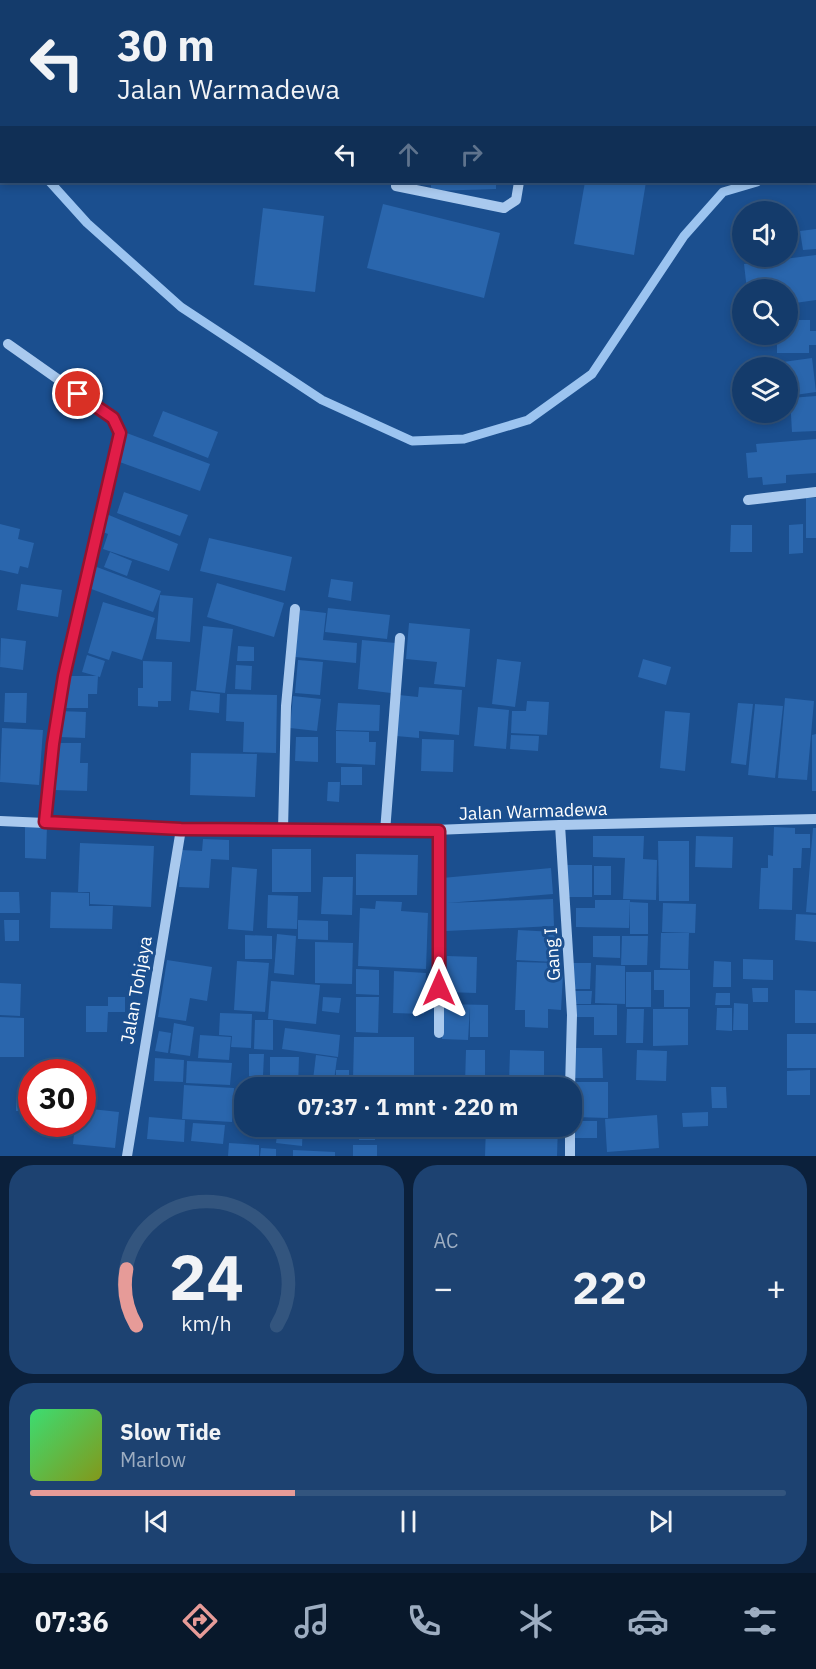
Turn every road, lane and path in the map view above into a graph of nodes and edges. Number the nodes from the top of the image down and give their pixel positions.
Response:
1 (519, 183) edge
2 (396, 186) dead end
3 (8, 344) dead end
4 (816, 492) edge
5 (748, 500) dead end
6 (296, 609) dead end
7 (400, 638) dead end
8 (816, 819) edge
9 (0, 820) edge
10 (45, 822) junction
11 (560, 825) junction
12 (181, 829) junction
13 (283, 830) junction
14 (439, 831) junction
15 (385, 832) junction
16 (439, 1033) dead end
17 (570, 1077) edge
18 (570, 1137) edge
19 (127, 1156) edge
20 (570, 1156) edge

1 - 2 street
3 - 10 street
4 - 5 street
6 - 13 street
7 - 15 street
8 - 11 street, Jalan Warmadewa
9 - 10 street, Jalan Warmadewa
10 - 12 street, Jalan Warmadewa
11 - 14 street, Jalan Warmadewa
11 - 17 street, Gang I
12 - 13 street, Jalan Warmadewa
12 - 19 street, Jalan Tohjaya
13 - 15 street, Jalan Warmadewa
14 - 15 street, Jalan Warmadewa
14 - 16 street
18 - 20 street

